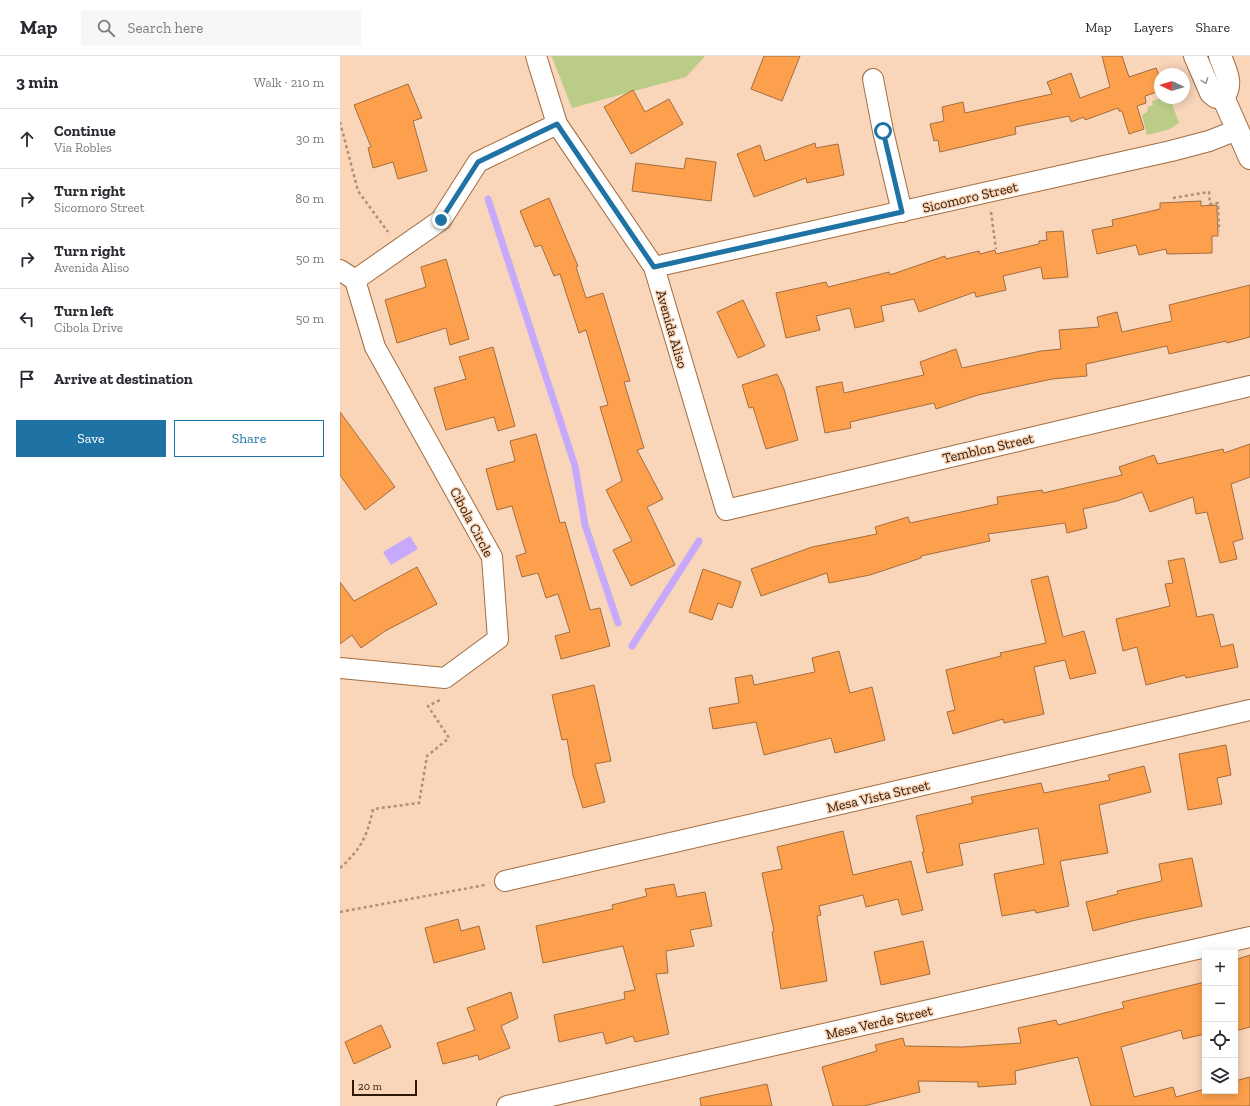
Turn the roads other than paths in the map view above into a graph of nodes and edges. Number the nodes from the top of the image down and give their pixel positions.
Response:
1 (536, 56) edge
2 (1195, 56) edge
3 (1220, 56) edge
4 (873, 79) dead end
5 (1223, 98) junction
6 (557, 124) junction
7 (1237, 130) junction
8 (1250, 158) edge
9 (902, 212) junction
10 (654, 267) junction
11 (348, 275) edge
12 (1250, 386) edge
13 (726, 510) joint
14 (340, 668) edge
15 (1250, 710) edge
16 (505, 881) road end
17 (1250, 937) edge
18 (507, 1106) edge

1 - 6 street, Avenida Aliso
2 -> 5 street
3 - 5 street
4 - 9 street
5 - 7 street
6 - 10 street, Avenida Aliso
6 - 11 street
7 - 8 street
7 - 9 street, Sicomoro Street
9 - 10 street, Sicomoro Street
10 - 13 street, Avenida Aliso
11 - 14 street, Cibola Circle
12 - 13 street, Temblon Street
15 - 16 street, Mesa Vista Street
17 - 18 street, Mesa Verde Street

